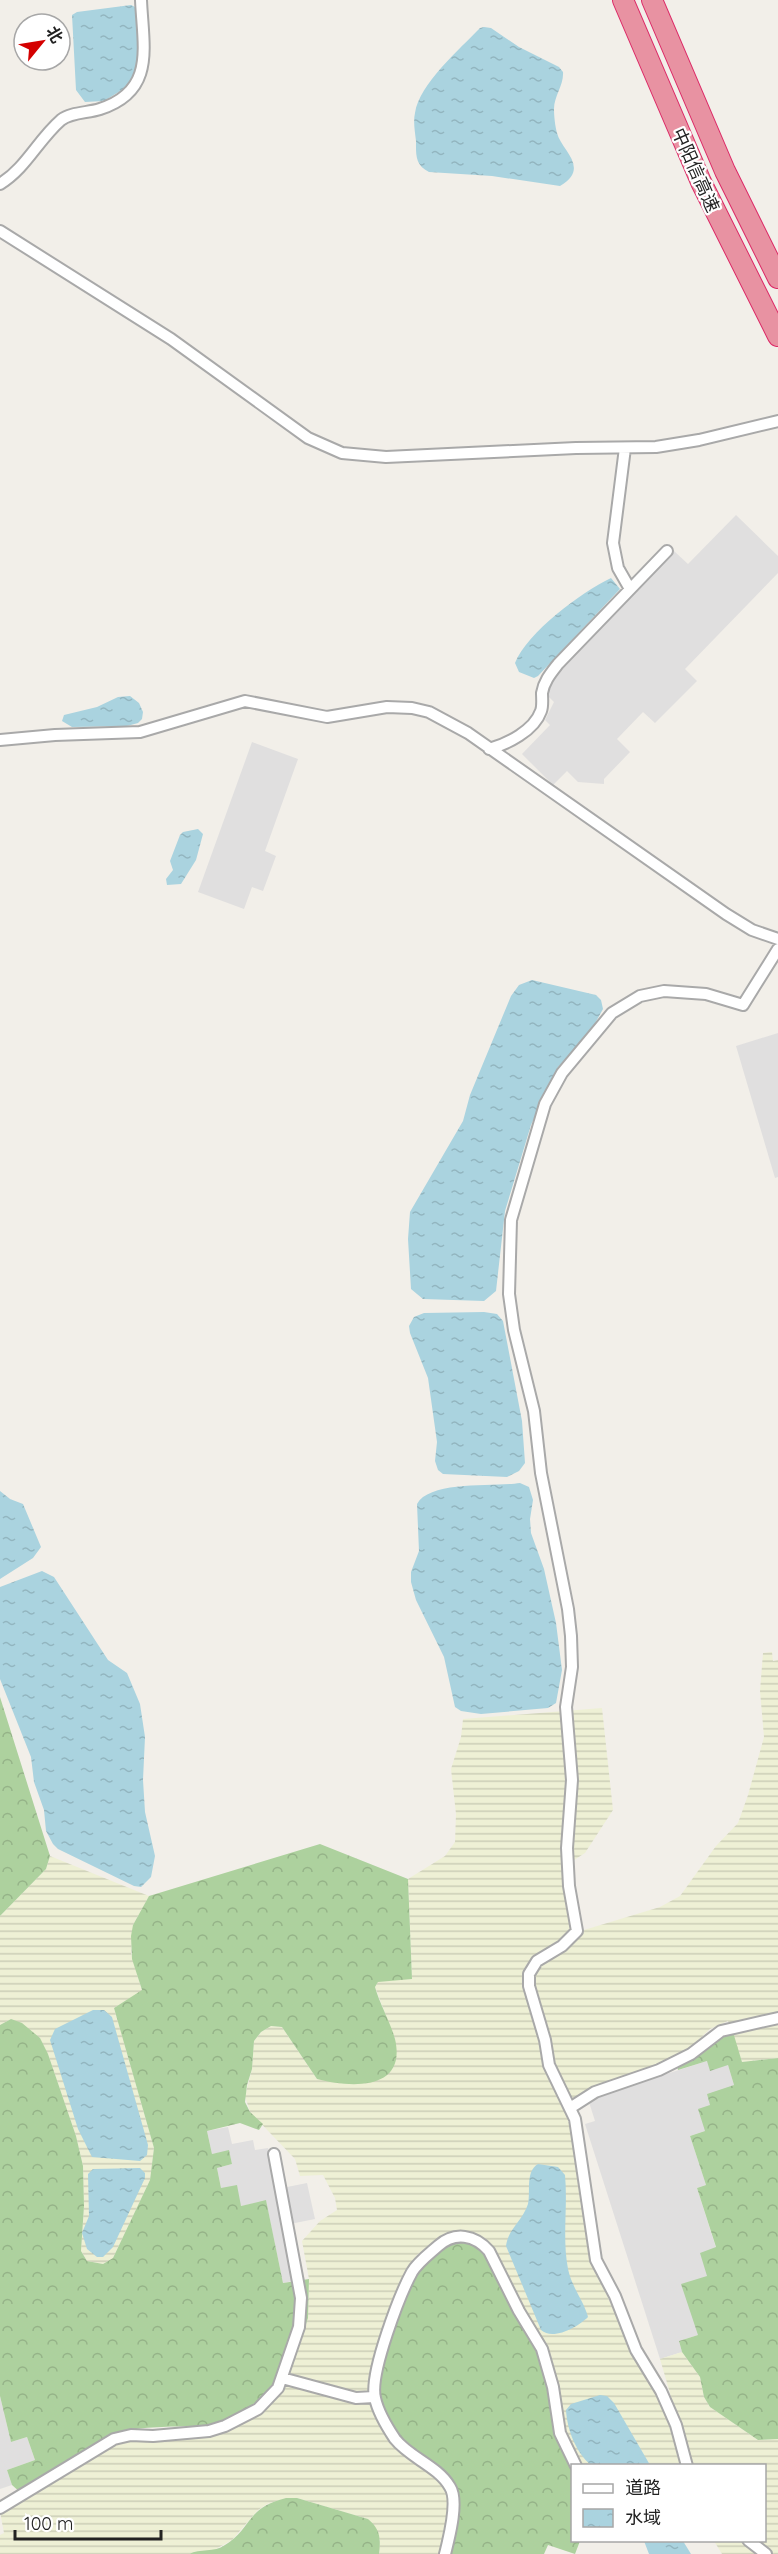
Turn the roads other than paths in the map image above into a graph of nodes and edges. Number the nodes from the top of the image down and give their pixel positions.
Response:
1 (141, 0) edge
2 (623, 0) edge
3 (652, 0) edge
4 (0, 184) edge
5 (0, 231) edge
6 (778, 278) edge
7 (778, 336) edge
8 (778, 421) edge
9 (625, 448) junction
10 (668, 551) dead end
11 (630, 589) junction
12 (0, 741) edge
13 (489, 749) junction
14 (778, 939) edge
15 (778, 949) edge
16 (778, 2018) edge
17 (570, 2108) junction
18 (274, 2154) dead end
19 (282, 2378) junction
20 (374, 2397) junction
21 (575, 2464) edge
22 (686, 2464) edge
23 (0, 2508) edge
24 (749, 2542) edge
25 (446, 2554) edge
26 (766, 2554) edge

1 - 4 street
2 - 7 highway, 中阳信高速
3 - 6 highway, 中阳信高速
5 - 9 street
8 - 9 street
9 - 11 street
10 - 11 street
11 - 13 street
12 - 13 street
13 - 14 street
15 - 17 street
16 - 17 street
17 - 22 street
18 - 19 street
19 - 20 street
19 - 23 street
20 - 21 street
20 - 25 street
24 - 26 street

